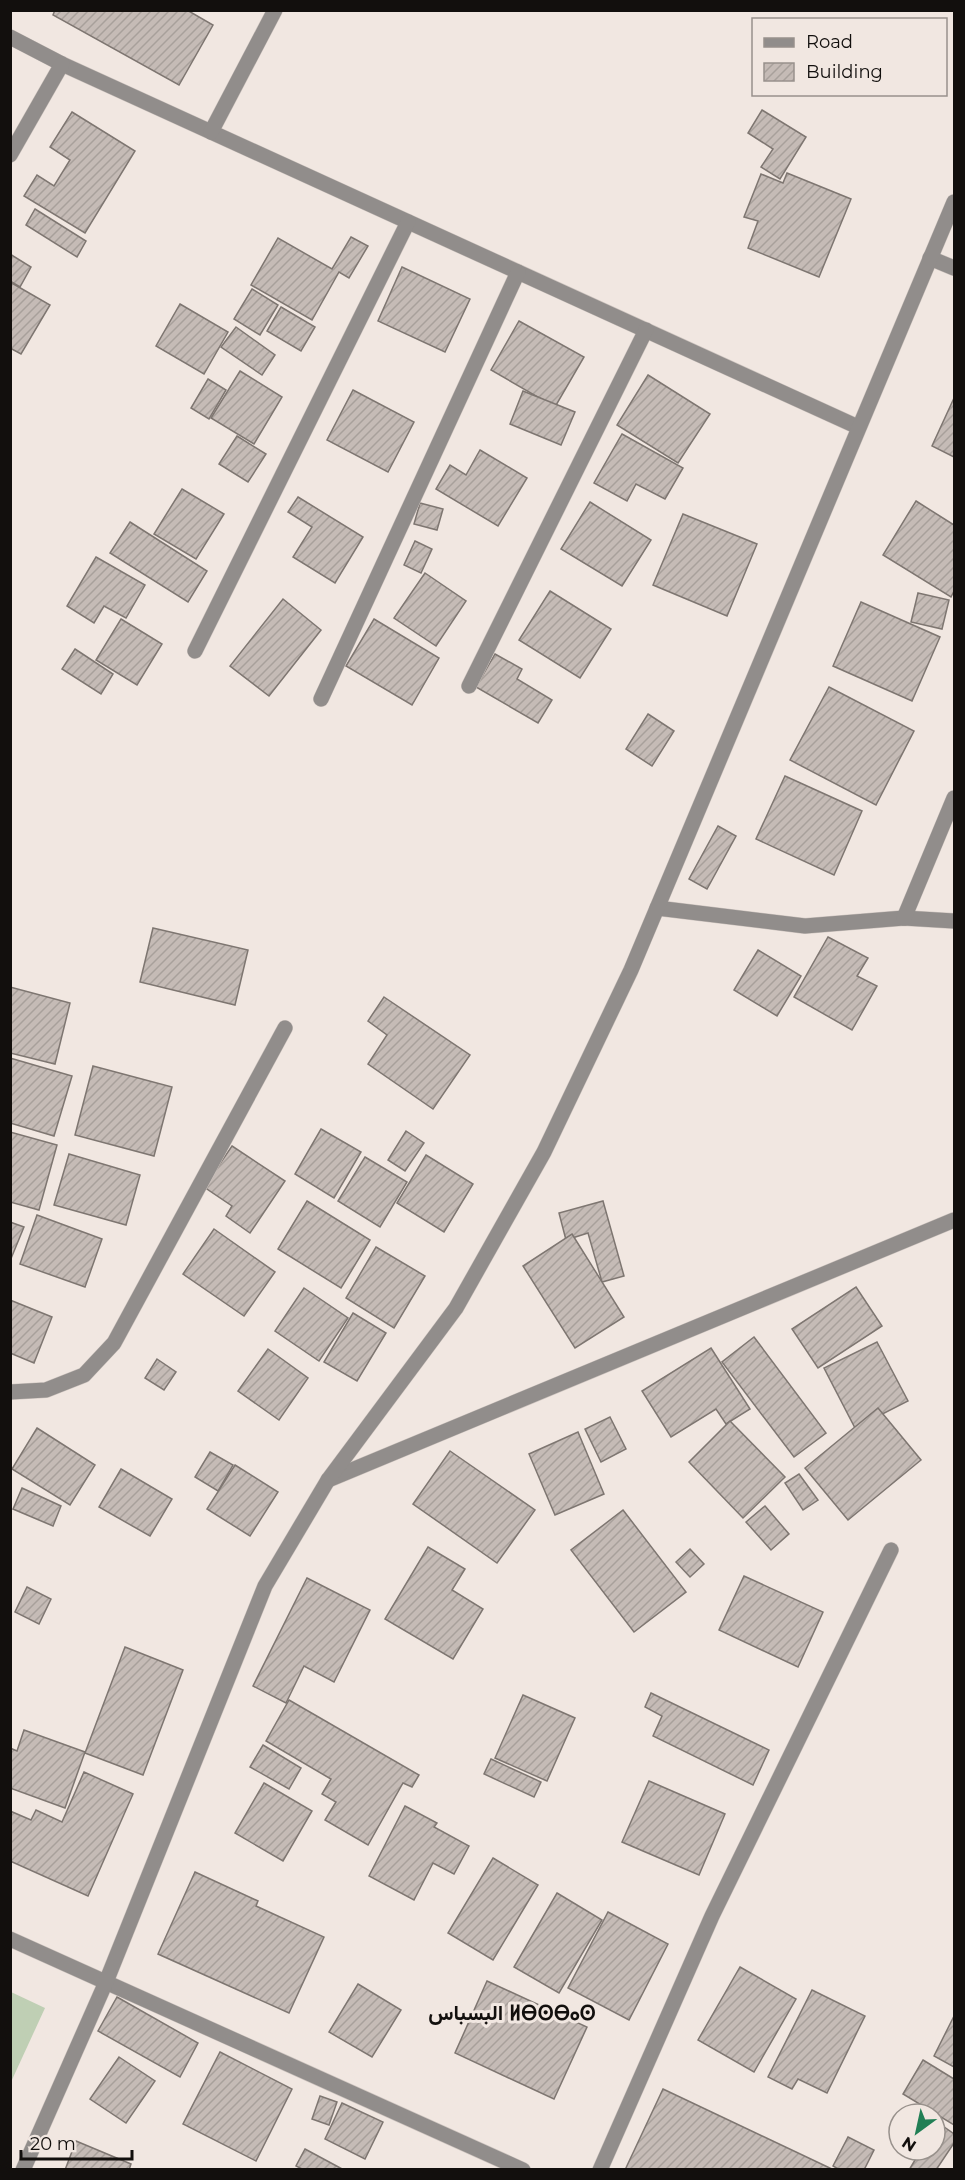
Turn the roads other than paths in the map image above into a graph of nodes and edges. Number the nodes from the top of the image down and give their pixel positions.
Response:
1 (275, 10) edge
2 (10, 37) edge
3 (62, 63) junction
4 (211, 132) junction
5 (10, 155) edge
6 (954, 202) edge
7 (408, 222) junction
8 (930, 258) junction
9 (954, 267) edge
10 (518, 272) junction
11 (646, 330) junction
12 (858, 427) junction
13 (195, 651) dead end
14 (469, 686) dead end
15 (321, 699) dead end
16 (954, 798) edge
17 (657, 908) junction
18 (904, 918) junction
19 (954, 921) edge
20 (285, 1028) dead end
21 (954, 1220) edge
22 (10, 1392) edge
23 (328, 1480) junction
24 (891, 1550) dead end
25 (10, 1939) edge
26 (106, 1982) junction
27 (23, 2169) edge
28 (523, 2169) edge
29 (600, 2169) edge

1 - 4 street
2 - 3 street
3 - 4 street
3 - 5 street
4 - 7 street
6 - 8 street
7 - 10 street
7 - 13 street
8 - 9 street
8 - 12 street
10 - 11 street
10 - 15 street
11 - 12 street
11 - 14 street
12 - 17 street
16 - 18 street
17 - 18 street
17 - 23 street
18 - 19 street
20 - 22 street
21 - 23 street
23 - 26 street
24 - 29 street
25 - 26 street
26 - 27 street
26 - 28 street

